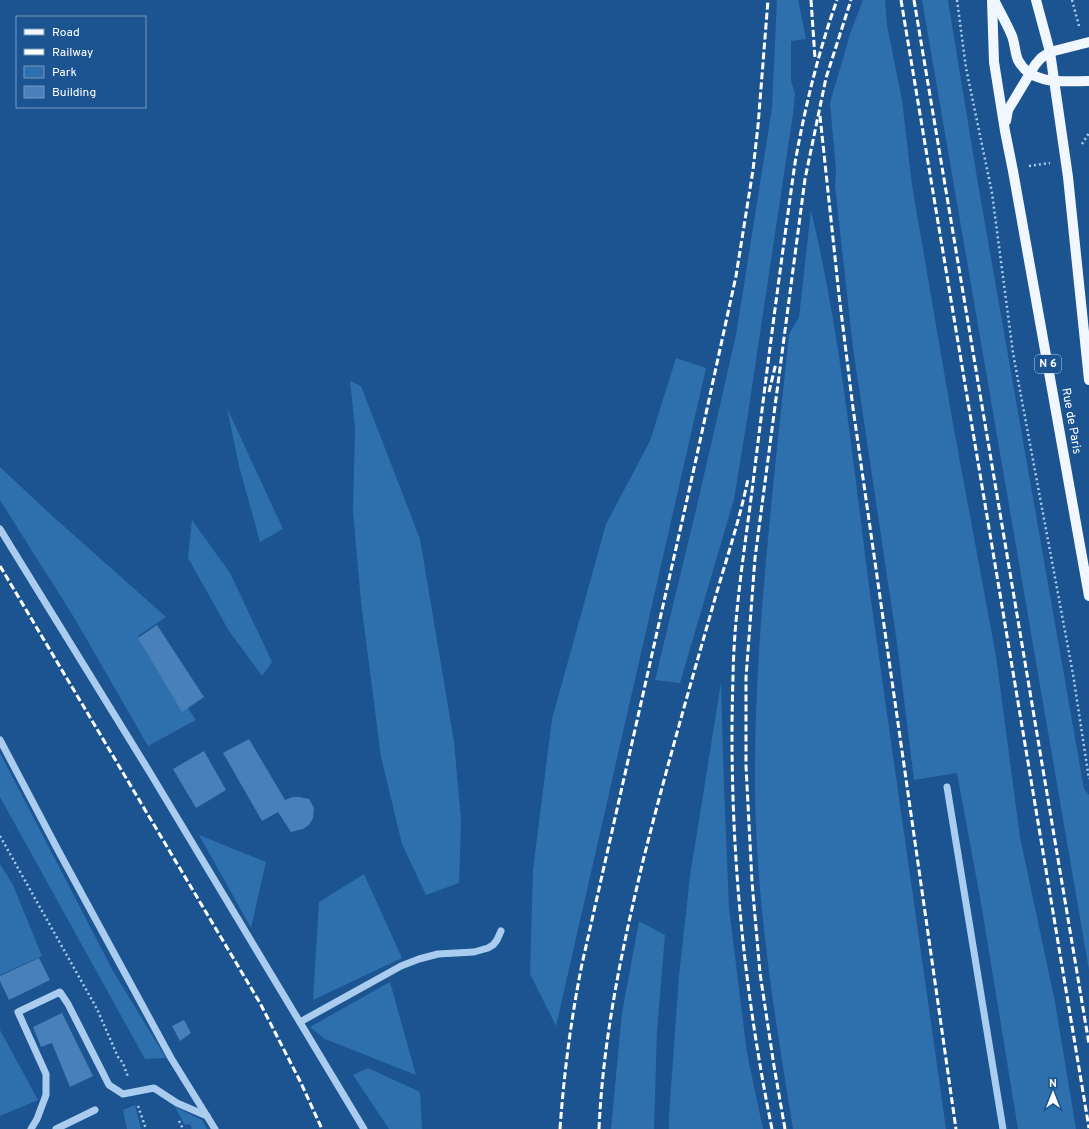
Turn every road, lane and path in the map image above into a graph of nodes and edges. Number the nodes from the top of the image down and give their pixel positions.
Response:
1 (957, 0) edge
2 (993, 0) edge
3 (1036, 0) edge
4 (1072, 0) edge
5 (1081, 31) dead end
6 (1089, 42) edge
7 (1050, 52) junction
8 (1030, 73) junction
9 (1054, 81) junction
10 (1089, 81) edge
11 (1005, 131) junction
12 (1054, 162) dead end
13 (1025, 167) dead end
14 (1089, 380) edge
15 (0, 529) edge
16 (1089, 596) edge
17 (0, 740) edge
18 (1089, 779) edge
19 (946, 786) dead end
20 (0, 836) edge
21 (501, 930) dead end
22 (300, 1022) junction
23 (134, 1092) junction
24 (95, 1110) dead end
25 (207, 1116) junction
26 (31, 1129) edge
27 (56, 1129) edge
28 (146, 1129) edge
29 (215, 1129) edge
30 (364, 1129) edge
31 (1003, 1129) edge

1 - 18 path
2 - 8 main road
2 - 11 main road, N 6
3 - 7 main road
4 - 5 path
6 - 7 main road
7 - 8 main road
7 - 9 main road
8 - 9 main road
8 - 11 main road
9 - 10 main road
9 - 14 main road
11 - 16 main road, Rue de Paris / N 6
12 - 13 path
15 - 22 street
17 - 25 street
19 - 31 street
20 - 23 path
21 - 22 street
22 - 30 street
23 - 25 street
23 - 26 street
23 - 28 path
24 - 27 street
25 - 29 street

